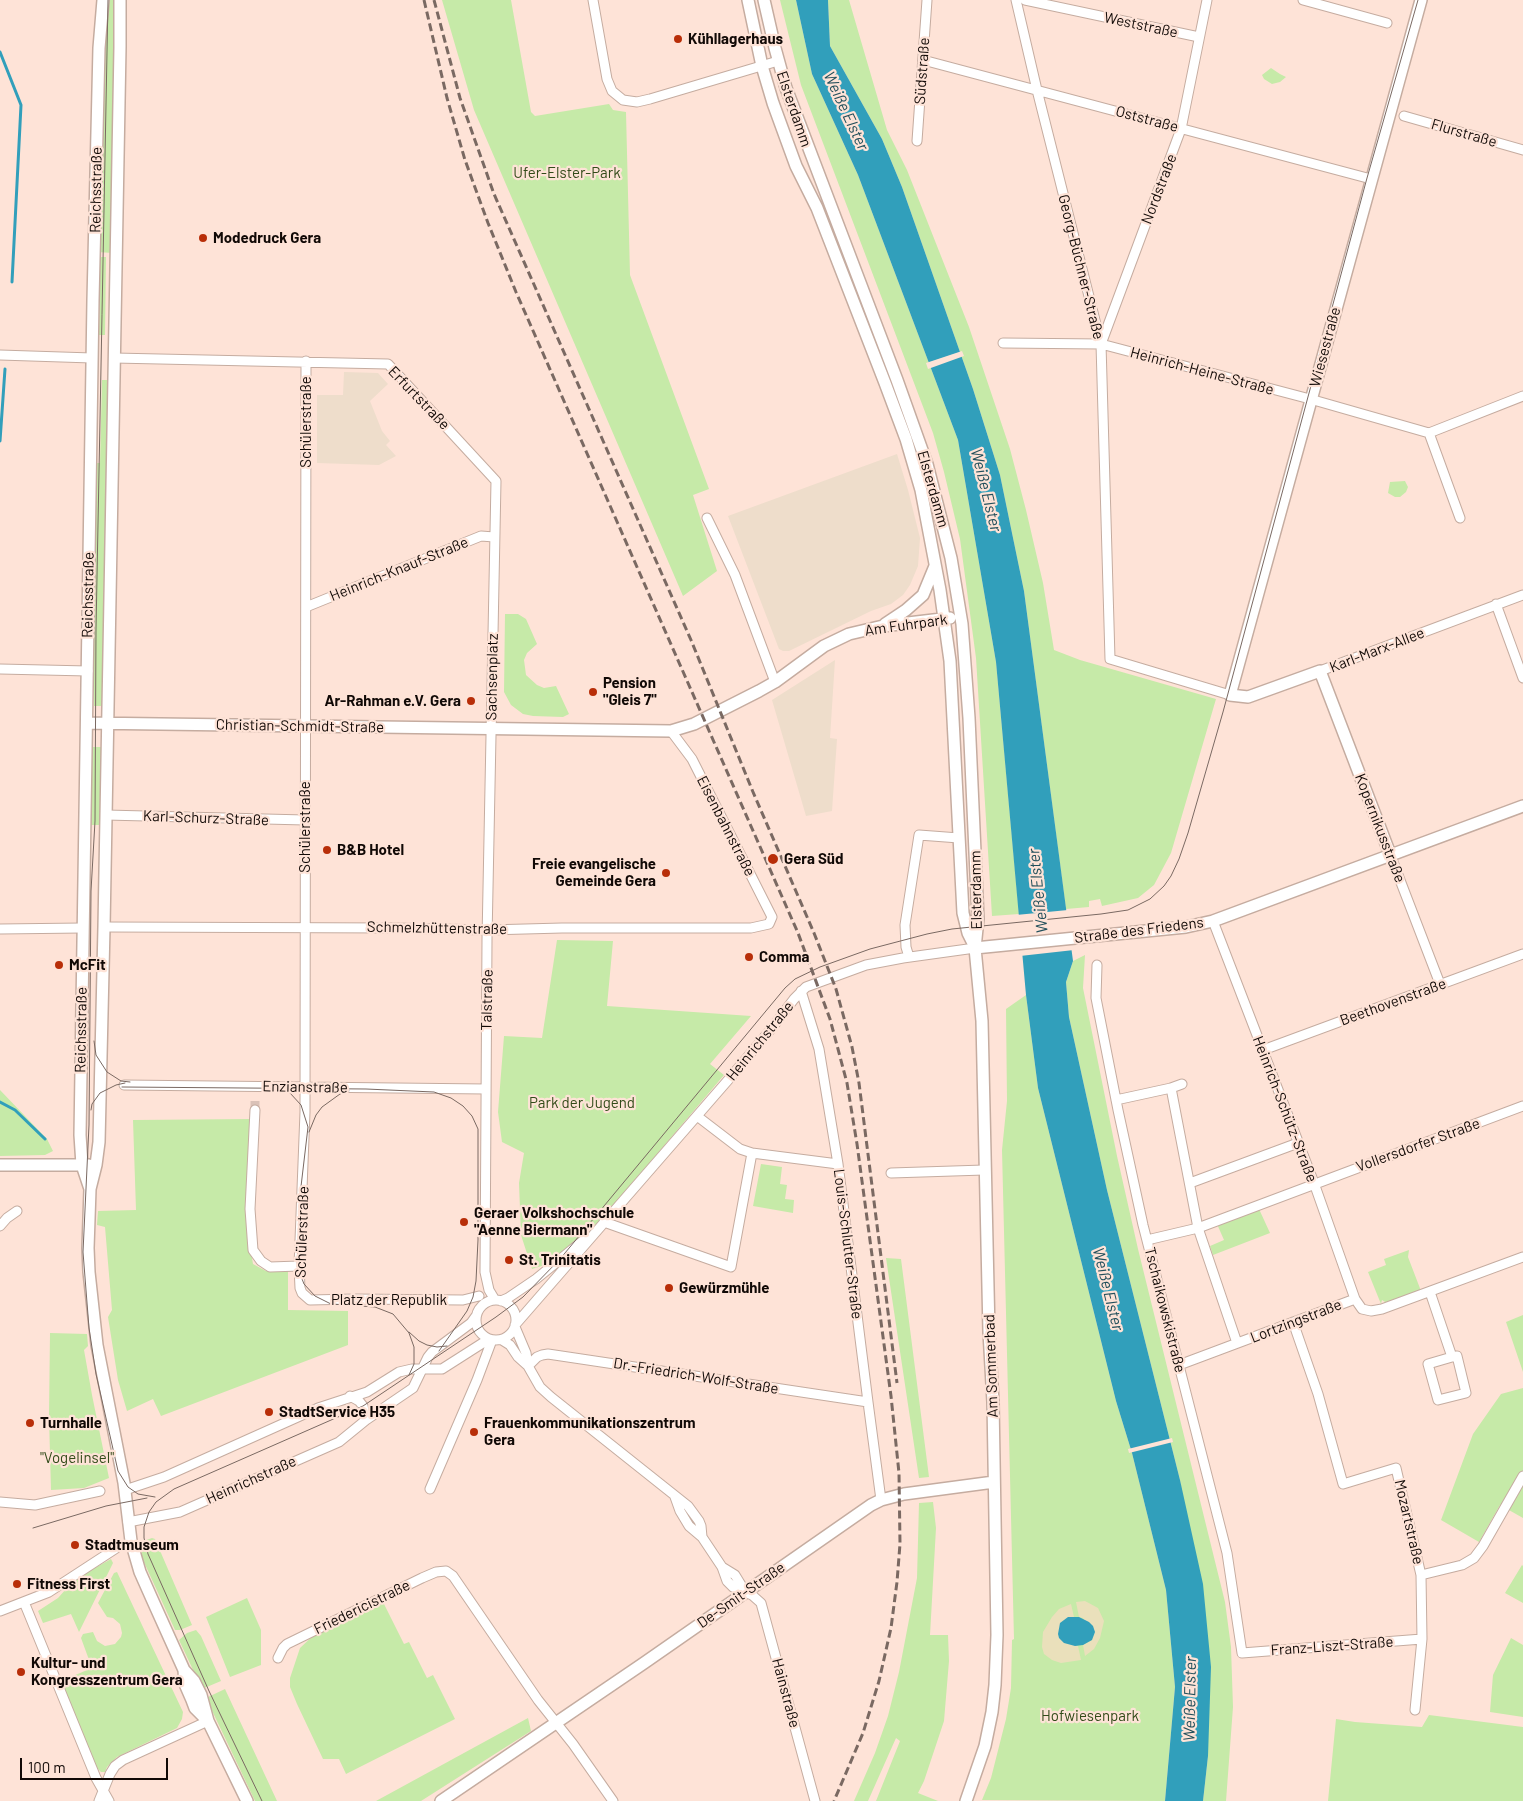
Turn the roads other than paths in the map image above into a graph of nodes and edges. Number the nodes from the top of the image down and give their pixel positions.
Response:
1 (103, 0) edge
2 (120, 0) edge
3 (593, 0) edge
4 (748, 0) edge
5 (764, 0) edge
6 (927, 0) edge
7 (1016, 0) edge
8 (1025, 0) edge
9 (1207, 0) edge
10 (1303, 0) edge
11 (1421, 0) edge
12 (1387, 23) dead end
13 (1199, 37) junction
14 (923, 60) junction
15 (778, 61) junction
16 (762, 66) junction
17 (1037, 90) junction
18 (1404, 116) dead end
19 (1181, 129) junction
20 (917, 141) dead end
21 (1523, 150) edge
22 (1371, 178) junction
23 (1004, 343) dead end
24 (1101, 344) junction
25 (0, 355) edge
26 (92, 358) junction
27 (114, 358) junction
28 (306, 361) junction
29 (1523, 396) edge
30 (1310, 399) junction
31 (1429, 433) junction
32 (707, 518) dead end
33 (1460, 518) dead end
34 (494, 537) junction
35 (936, 565) junction
36 (1523, 595) edge
37 (1496, 604) junction
38 (306, 607) junction
39 (961, 617) junction
40 (945, 619) junction
41 (883, 626) junction
42 (0, 669) edge
43 (88, 671) junction
44 (1320, 671) junction
45 (1523, 678) edge
46 (775, 682) junction
47 (1230, 695) junction
48 (87, 723) junction
49 (108, 724) junction
50 (305, 727) junction
51 (491, 728) junction
52 (670, 731) junction
53 (1523, 806) edge
54 (106, 815) junction
55 (305, 820) junction
56 (959, 838) junction
57 (1390, 854) junction
58 (1213, 921) junction
59 (769, 924) joint
60 (104, 927) junction
61 (82, 928) junction
62 (305, 928) junction
63 (0, 929) edge
64 (488, 930) junction
65 (975, 948) junction
66 (1523, 954) edge
67 (909, 957) junction
68 (1097, 965) dead end
69 (1440, 984) junction
70 (801, 992) junction
71 (1263, 1050) junction
72 (1182, 1084) dead end
73 (124, 1085) dead end
74 (256, 1086) junction
75 (304, 1087) junction
76 (1171, 1088) junction
77 (486, 1089) junction
78 (255, 1097) tunnel mouth
79 (1116, 1100) junction
80 (1523, 1106) edge
81 (255, 1110) tunnel mouth
82 (697, 1116) junction
83 (1298, 1143) junction
84 (752, 1153) junction
85 (838, 1164) junction
86 (0, 1165) edge
87 (82, 1165) junction
88 (96, 1165) junction
89 (984, 1170) junction
90 (891, 1173) dead end
91 (1190, 1183) junction
92 (1314, 1184) junction
93 (90, 1189) junction
94 (17, 1211) dead end
95 (601, 1225) junction
96 (0, 1226) edge
97 (1198, 1228) junction
98 (1147, 1240) junction
99 (1523, 1257) edge
100 (299, 1266) junction
101 (485, 1272) junction
102 (1430, 1292) junction
103 (302, 1293) joint
104 (479, 1296) junction
105 (1355, 1299) junction
106 (498, 1300) junction
107 (477, 1313) junction
108 (1293, 1322) junction
109 (515, 1326) junction
110 (494, 1340) junction
111 (1237, 1343) junction
112 (1452, 1357) junction
113 (1179, 1365) junction
114 (528, 1366) junction
115 (422, 1370) junction
116 (350, 1396) junction
117 (868, 1402) junction
118 (366, 1420) junction
119 (1523, 1476) edge
120 (994, 1482) junction
121 (430, 1489) dead end
122 (125, 1490) junction
123 (100, 1491) dead end
124 (882, 1500) junction
125 (0, 1502) edge
126 (128, 1522) junction
127 (118, 1548) dead end
128 (1421, 1575) junction
129 (746, 1593) junction
130 (24, 1602) junction
131 (0, 1611) edge
132 (1422, 1639) junction
133 (1242, 1653) joint
134 (278, 1658) dead end
135 (1415, 1710) dead end
136 (208, 1722) junction
137 (556, 1724) junction
138 (104, 1792) junction
139 (99, 1801) edge
140 (109, 1801) edge
141 (247, 1801) edge
142 (441, 1801) edge
143 (613, 1801) edge
144 (815, 1801) edge
145 (966, 1801) edge

1 - 26 main road, Reichsstraße
2 - 27 main road, Reichsstraße
3 - 16 street
4 - 16 main road, Elsterdamm
5 - 15 main road, Elsterdamm
6 - 14 street, Südstraße
7 - 17 street, Georg-Büchner-Straße
8 - 13 street, Weststraße
9 - 13 street, Nordstraße
10 - 12 street
11 - 22 main road, Wiesestraße
13 - 19 street, Nordstraße
14 - 17 street, Oststraße
14 - 20 street, Südstraße
15 - 16 street
15 - 39 main road, Elsterdamm
16 - 35 main road, Elsterdamm
17 - 19 street, Oststraße
17 - 24 street, Georg-Büchner-Straße
18 - 21 street, Flurstraße
19 - 22 street, Oststraße
19 - 24 street, Nordstraße
22 - 30 main road, Wiesestraße
23 - 24 street, Heinrich-Heine-Straße
24 - 30 street, Heinrich-Heine-Straße
24 - 47 street, Georg-Büchner-Straße
25 - 26 street
26 - 27 main road
26 - 43 main road, Reichsstraße
27 - 28 street, Erfurtstraße
27 - 49 main road, Reichsstraße
28 - 34 street, Erfurtstraße
28 - 38 street, Schülerstraße
29 - 31 street
30 - 31 street, Heinrich-Heine-Straße
30 - 47 main road, Wiesestraße
31 - 33 street
32 - 46 street
34 - 38 street, Heinrich-Knauf-Straße
34 - 51 street, Sachsenplatz
35 - 40 main road, Elsterdamm
35 - 41 main road
36 - 37 street, Karl-Marx-Allee
37 - 44 street, Karl-Marx-Allee
37 - 45 street
38 - 50 street, Schülerstraße
39 - 40 main road, Am Fuhrpark
39 - 65 main road, Elsterdamm
40 - 41 main road, Am Fuhrpark
40 - 56 main road, Elsterdamm
41 - 46 main road, Am Fuhrpark
42 - 43 street
43 - 48 main road, Reichsstraße
44 - 47 main road, Karl-Marx-Allee
44 - 57 main road, Kopernikusstraße
46 - 52 main road, Am Fuhrpark
48 - 49 main road, Christian-Schmidt-Straße
48 - 61 main road, Reichsstraße
49 - 50 main road, Christian-Schmidt-Straße
49 - 54 main road, Reichsstraße
50 - 51 main road, Christian-Schmidt-Straße
50 - 55 street, Schülerstraße
51 - 52 main road, Sachsenplatz
51 - 64 street, Talstraße
52 - 59 street, Eisenbahnstraße
53 - 57 main road, Straße des Friedens
54 - 55 street, Karl-Schurz-Straße
54 - 60 main road, Reichsstraße
55 - 62 street, Schülerstraße
56 - 65 main road, Elsterdamm
56 - 67 street
57 - 58 main road, Straße des Friedens
57 - 69 street, Kopernikusstraße
58 - 65 main road, Straße des Friedens
58 - 71 street, Heinrich-Schütz-Straße
59 - 64 street, Schmelzhüttenstraße
60 - 61 main road
60 - 62 street, Schmelzhüttenstraße
60 - 88 main road, Reichsstraße
61 - 63 street
61 - 87 main road, Reichsstraße
62 - 64 street, Schmelzhüttenstraße
62 - 75 street, Schülerstraße
64 - 77 street, Talstraße
65 - 67 street, Heinrichstraße
65 - 89 main road, Am Sommerbad
66 - 69 street, Beethovenstraße
67 - 70 street, Heinrichstraße
68 - 79 street, Tschaikowskistraße
69 - 71 street, Beethovenstraße
70 - 82 street, Heinrichstraße
70 - 85 street, Louis-Schlutter-Straße
71 - 83 street, Heinrich-Schütz-Straße
72 - 76 street
73 - 74 street, Enzianstraße
74 - 75 street, Enzianstraße
74 - 78 street
75 - 77 street, Enzianstraße
75 - 100 street, Schülerstraße
76 - 79 street
76 - 91 street
77 - 101 street, Talstraße
79 - 98 street, Tschaikowskistraße
80 - 92 street, Vollersdorfer Straße
81 - 100 street
82 - 84 street
82 - 95 street, Heinrichstraße
83 - 91 street
83 - 92 street, Heinrich-Schütz-Straße
84 - 85 street
84 - 95 street
85 - 117 street, Louis-Schlutter-Straße
86 - 87 main road
87 - 88 main road
87 - 93 main road, Reichsstraße
88 - 93 main road, Reichsstraße
89 - 90 street
89 - 120 main road, Am Sommerbad
91 - 97 street
92 - 97 street, Vollersdorfer Straße
92 - 105 street, Heinrich-Schütz-Straße
93 - 122 main road, Reichsstraße
94 - 96 street
95 - 106 street, Heinrichstraße
95 - 109 street, Heinrichstraße
97 - 98 street, Vollersdorfer Straße
97 - 111 street
98 - 113 street, Tschaikowskistraße
99 - 102 street, Lortzingstraße
100 - 103 street, Schülerstraße
101 - 104 street, Talstraße
101 - 106 street, Talstraße
102 - 105 street, Lortzingstraße
102 - 112 street
103 - 104 street, Platz der Republik
104 - 107 street, Talstraße
105 - 108 street, Lortzingstraße
106 - 107 street
106 - 109 street
107 - 110 street
107 - 115 street, Heinrichstraße
108 - 111 street, Lortzingstraße
108 - 128 street, Mozartstraße
109 - 110 street
109 - 114 street, Hainstraße
110 - 114 street, Hainstraße
110 - 115 street
110 - 121 street
111 - 113 street, Lortzingstraße
112 - 112 street
113 - 133 street, Tschaikowskistraße
114 - 117 street, Dr.-Friedrich-Wolf-Straße
114 - 129 street, Hainstraße
115 - 116 street
115 - 118 street, Heinrichstraße
116 - 118 street
116 - 122 street
117 - 124 street, Louis-Schlutter-Straße
118 - 126 street, Heinrichstraße
119 - 128 street
120 - 124 main road, De-Smit-Straße
120 - 145 main road, Am Sommerbad
122 - 126 main road, Reichsstraße
123 - 125 street
124 - 129 main road, De-Smit-Straße
126 - 136 main road, Reichsstraße
127 - 130 street
128 - 132 street, Mozartstraße
129 - 137 main road, De-Smit-Straße
129 - 144 street, Hainstraße
130 - 131 street
130 - 138 street
132 - 133 street, Franz-Liszt-Straße
132 - 135 street, Mozartstraße
134 - 137 street, Friedericistraße
136 - 138 street
136 - 141 main road, Reichsstraße
137 - 142 main road, De-Smit-Straße
137 - 143 street
138 - 139 street
138 - 140 street

